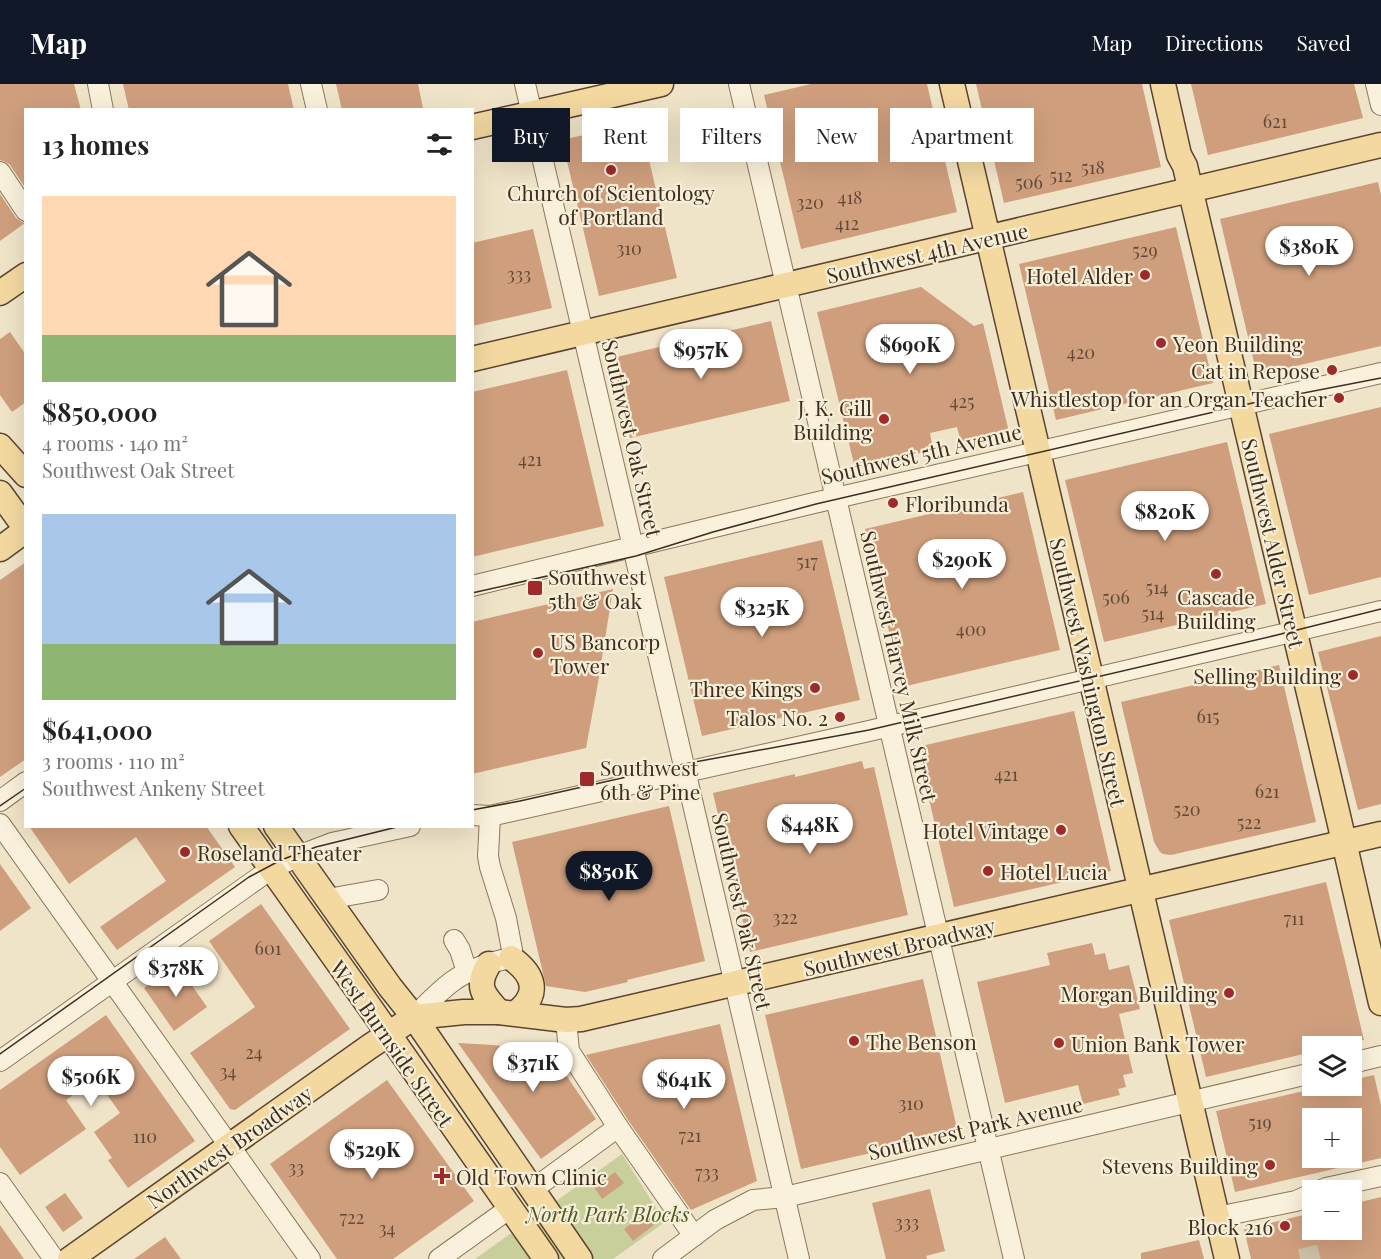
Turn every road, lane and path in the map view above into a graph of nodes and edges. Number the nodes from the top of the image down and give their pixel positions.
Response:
1 (98, 84) edge
2 (312, 84) edge
3 (525, 84) edge
4 (661, 84) edge
5 (739, 84) edge
6 (952, 84) edge
7 (1163, 84) edge
8 (1376, 84) edge
9 (1381, 105) edge
10 (104, 108) edge
11 (317, 108) edge
12 (531, 108) edge
13 (554, 108) edge
14 (492, 122) edge
15 (474, 127) edge
16 (1381, 145) edge
17 (543, 162) edge
18 (0, 172) edge
19 (1191, 190) junction
20 (24, 208) edge
21 (988, 238) junction
22 (24, 275) edge
23 (786, 285) junction
24 (0, 293) edge
25 (583, 333) junction
26 (474, 358) edge
27 (1381, 373) edge
28 (1241, 404) junction
29 (0, 446) edge
30 (1038, 451) junction
31 (24, 473) edge
32 (0, 494) edge
33 (836, 498) junction
34 (24, 526) edge
35 (24, 531) edge
36 (634, 548) junction
37 (0, 549) edge
38 (474, 586) edge
39 (1381, 611) edge
40 (1295, 632) junction
41 (1091, 680) junction
42 (889, 726) junction
43 (686, 772) junction
44 (24, 783) edge
45 (0, 801) edge
46 (481, 815) edge
47 (0, 824) edge
48 (242, 828) edge
49 (277, 828) edge
50 (401, 828) edge
51 (1381, 834) edge
52 (1345, 843) junction
53 (298, 856) junction
54 (271, 869) junction
55 (378, 890) dead end
56 (1140, 890) junction
57 (328, 899) junction
58 (938, 937) junction
59 (454, 940) dead end
60 (489, 965) junction
61 (112, 981) junction
62 (736, 984) junction
63 (1381, 1003) edge
64 (508, 1013) junction
65 (414, 1017) junction
66 (566, 1020) junction
67 (388, 1035) junction
68 (1381, 1056) edge
69 (0, 1061) edge
70 (1362, 1061) edge
71 (1302, 1074) edge
72 (1190, 1102) junction
73 (618, 1127) junction
74 (229, 1146) junction
75 (988, 1149) junction
76 (1381, 1176) edge
77 (1362, 1180) edge
78 (0, 1183) edge
79 (532, 1190) junction
80 (785, 1197) junction
81 (1302, 1198) edge
82 (510, 1208) junction
83 (1217, 1217) junction
84 (694, 1236) junction
85 (54, 1259) edge
86 (70, 1259) edge
87 (310, 1259) edge
88 (439, 1259) edge
89 (546, 1259) edge
90 (580, 1259) edge
91 (663, 1259) edge
92 (800, 1259) edge
93 (1014, 1259) edge
94 (1227, 1259) edge

1 - 10 street
2 - 11 street
3 - 12 street, Southwest Oak Street
4 - 13 main road
5 - 23 street, Southwest Harvey Milk Street
6 - 21 main road, Southwest Washington Street
7 - 19 main road, Southwest Alder Street
8 - 9 street
14 - 15 main road
16 - 19 main road, Southwest 4th Avenue
17 - 25 street, Southwest Oak Street
18 - 20 street
19 - 21 main road, Southwest 4th Avenue
19 - 28 main road, Southwest Alder Street
21 - 23 main road, Southwest 4th Avenue
21 - 30 main road, Southwest Washington Street
22 - 24 main road
23 - 25 main road, Southwest 4th Avenue
23 - 33 street, Southwest Harvey Milk Street
25 - 26 main road, Southwest 4th Avenue
25 - 36 street, Southwest Oak Street
27 - 28 street, Southwest 5th Avenue
28 - 30 street, Southwest 5th Avenue
28 - 40 main road, Southwest Alder Street
29 - 31 main road
30 - 33 street, Southwest 5th Avenue
30 - 41 main road, Southwest Washington Street
32 - 34 main road
33 - 36 street, Southwest 5th Avenue
33 - 42 street, Southwest Harvey Milk Street
35 - 37 main road
36 - 38 street, Southwest 5th Avenue
36 - 43 street, Southwest Oak Street
39 - 40 street
40 - 41 street
40 - 52 main road, Southwest Alder Street
41 - 42 street
41 - 56 main road, Southwest Washington Street
42 - 43 street
42 - 58 street, Southwest Harvey Milk Street
43 - 46 street
43 - 62 street, Southwest Oak Street
44 - 45 street
46 - 60 street
47 - 61 street
48 - 54 main road, West Burnside Street
49 - 53 main road, West Burnside Street
50 - 53 street
51 - 52 main road, Southwest Broadway
52 - 56 main road, Southwest Broadway
52 - 63 main road, Southwest Alder Street
53 - 54 street
53 - 57 main road, West Burnside Street
54 - 61 street
54 - 67 main road, West Burnside Street
55 - 57 street
56 - 58 main road, Southwest Broadway
56 - 72 main road, Southwest Washington Street
57 - 65 main road, West Burnside Street
58 - 62 main road, Southwest Broadway
58 - 75 street, Southwest Harvey Milk Street
59 - 60 street
60 - 64 main road
60 - 64 main road
60 - 65 street, Southwest Broadway
61 - 69 street
61 - 74 street
62 - 66 main road, Southwest Broadway
62 - 80 street, Southwest Oak Street
64 - 65 main road, Southwest Broadway
64 - 66 main road, Southwest Broadway
65 - 67 main road, Southwest Broadway
65 - 79 main road, West Burnside Street
66 - 73 street
67 - 74 main road, Northwest Broadway
67 - 82 main road, West Burnside Street
68 - 70 street
71 - 72 street, Southwest Park Avenue
72 - 75 street, Southwest Park Avenue
72 - 83 main road, Southwest Washington Street
73 - 79 street
73 - 84 street
74 - 86 main road, Northwest Broadway
74 - 87 street
75 - 80 street, Southwest Park Avenue
75 - 93 street, Southwest Harvey Milk Street
76 - 77 street
78 - 85 street
79 - 90 main road, West Burnside Street
80 - 84 street, Southwest Park Avenue
80 - 92 street, Southwest Oak Street
81 - 83 street
82 - 88 street
82 - 89 main road, West Burnside Street
83 - 94 main road, Southwest Washington Street
84 - 91 street, Southwest Park Avenue

